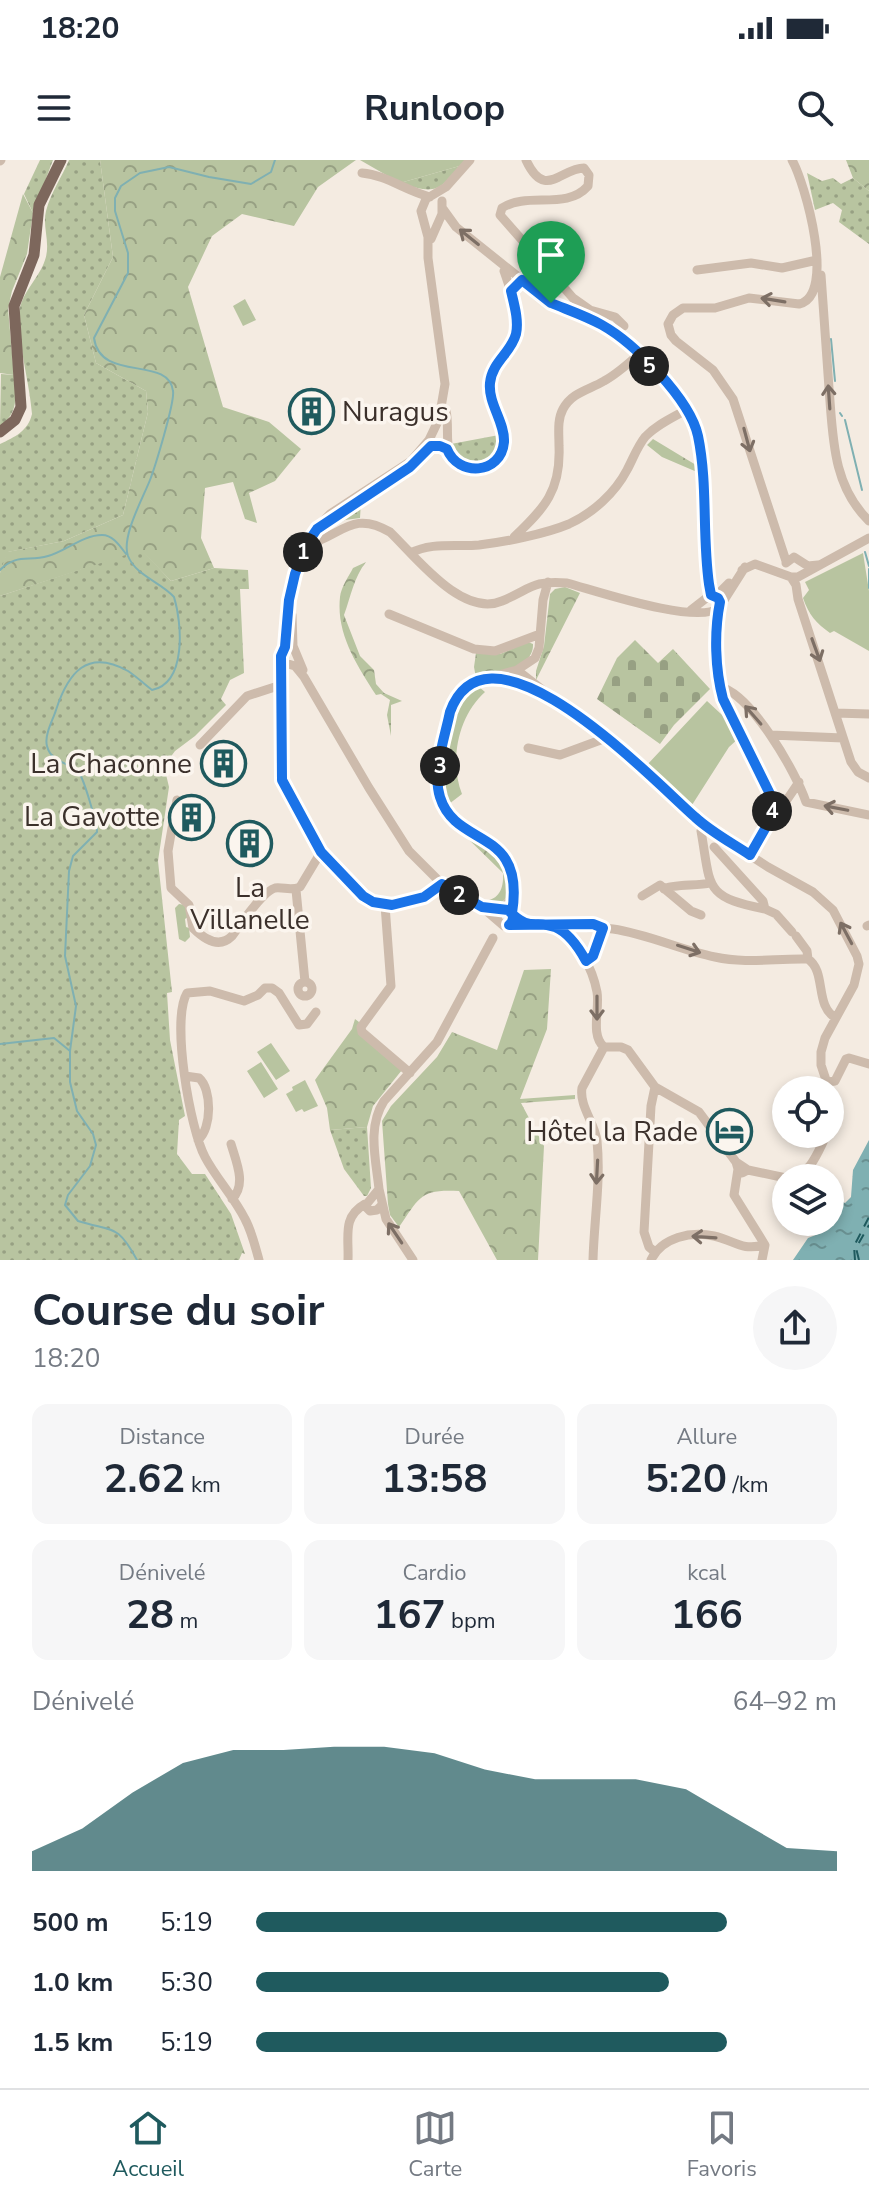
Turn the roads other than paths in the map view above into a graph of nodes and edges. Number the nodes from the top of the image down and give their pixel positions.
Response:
1 (61, 160) edge
2 (472, 160) edge
3 (526, 160) edge
4 (792, 160) edge
5 (362, 173) dead end
6 (405, 189) junction
7 (438, 204) junction
8 (423, 215) junction
9 (817, 260) junction
10 (506, 268) junction
11 (697, 270) dead end
12 (522, 280) junction
13 (511, 291) junction
14 (805, 303) junction
15 (589, 314) junction
16 (823, 319) junction
17 (624, 326) dead end
18 (639, 354) junction
19 (686, 410) junction
20 (440, 431) junction
21 (0, 432) edge
22 (446, 448) junction
23 (427, 449) junction
24 (869, 521) edge
25 (317, 529) junction
26 (335, 532) junction
27 (514, 537) junction
28 (869, 540) edge
29 (306, 545) junction
30 (411, 553) junction
31 (803, 563) junction
32 (821, 564) junction
33 (745, 567) junction
34 (790, 570) junction
35 (544, 582) junction
36 (714, 604) junction
37 (389, 614) dead end
38 (540, 634) junction
39 (289, 656) junction
40 (535, 658) junction
41 (517, 670) junction
42 (493, 678) junction
43 (281, 682) junction
44 (530, 685) junction
45 (720, 687) junction
46 (835, 713) junction
47 (869, 714) edge
48 (771, 735) junction
49 (606, 738) junction
50 (843, 738) junction
51 (200, 745) dead end
52 (528, 748) dead end
53 (869, 778) edge
54 (799, 782) junction
55 (805, 798) junction
56 (177, 800) dead end
57 (787, 800) junction
58 (772, 812) junction
59 (868, 816) edge
60 (704, 825) junction
61 (714, 847) dead end
62 (321, 852) junction
63 (750, 855) junction
64 (710, 883) junction
65 (442, 884) junction
66 (664, 889) junction
67 (296, 890) junction
68 (642, 896) dead end
69 (385, 905) junction
70 (765, 909) junction
71 (701, 915) dead end
72 (505, 918) junction
73 (554, 926) junction
74 (608, 929) junction
75 (808, 959) junction
76 (586, 961) junction
77 (305, 982) dead end
78 (316, 1012) dead end
79 (836, 1018) junction
80 (604, 1047) junction
81 (869, 1064) edge
82 (410, 1073) junction
83 (185, 1076) junction
84 (826, 1076) edge
85 (840, 1076) edge
86 (655, 1087) junction
87 (198, 1140) junction
88 (231, 1144) dead end
89 (736, 1162) junction
90 (748, 1170) junction
91 (772, 1175) edge
92 (737, 1178) junction
93 (232, 1199) junction
94 (374, 1204) junction
95 (765, 1245) junction
96 (653, 1256) edge
97 (259, 1260) edge
98 (348, 1260) edge
99 (413, 1260) edge
100 (593, 1260) edge
101 (762, 1260) edge

1 - 21 main road
2 - 7 street
3 - 15 street
4 - 9 street
5 - 6 street
6 - 7 street
6 - 8 street
7 - 8 street
7 - 8 street
10 -> 7 street
7 - 20 street
8 - 20 street
9 - 11 street
9 - 14 street
9 - 16 street
10 - 12 street
10 - 13 street
12 - 13 street
12 - 15 street
13 - 22 street
14 - 16 street
14 -> 34 street
15 - 17 street
15 - 18 street
24 -> 16 street
18 - 19 street
18 - 27 street
19 - 27 street
19 - 36 street
20 - 22 street
20 - 23 street
20 - 25 street
22 - 23 street
23 - 25 street
25 - 26 street
25 - 29 street
26 - 29 street
26 - 30 street
27 - 30 street
28 - 32 street
29 - 39 street
30 - 35 street
31 - 32 street
31 - 34 street
31 - 34 street
32 - 34 street
33 - 34 street
33 - 36 street
33 - 36 street
34 -> 46 street
35 - 36 street
35 - 38 street
36 - 45 street
37 - 38 street
38 - 40 street
39 - 43 street
39 - 65 street
40 - 41 street
40 - 44 street
41 - 42 street
41 - 44 street
42 - 44 street
42 - 72 street
43 - 51 street
43 - 62 street
44 - 49 street
48 -> 45 street
45 - 58 street
46 - 47 street
46 - 50 street
48 - 50 street
48 - 54 street
49 - 52 street
49 - 60 street
50 - 53 street
54 - 55 street
54 - 57 street
55 - 57 street
59 -> 55 street
56 - 67 street
57 - 58 street
58 - 63 street
60 - 63 street
60 - 64 street
61 - 70 street
62 - 67 street
62 - 69 street
79 -> 63 street
64 - 66 street
64 - 70 street
65 - 69 street
65 - 72 street
66 - 68 street
66 - 71 street
67 - 77 street
69 - 82 street
70 - 75 street
72 - 73 street
72 - 82 street
73 - 74 street
73 - 76 street
74 -> 75 street
74 - 76 street
75 - 79 street
76 -> 80 street
78 - 83 street
79 - 84 street
80 - 86 street
80 -> 100 street
81 - 85 street
82 - 94 street
83 - 87 street
83 - 87 street
86 - 89 street
86 - 96 street
87 - 93 street
88 - 93 street
89 - 90 street
89 - 92 street
90 - 91 street
90 - 92 street
92 - 95 street
93 - 97 street
94 - 98 street
99 -> 94 street
95 -> 96 street
95 - 101 street

